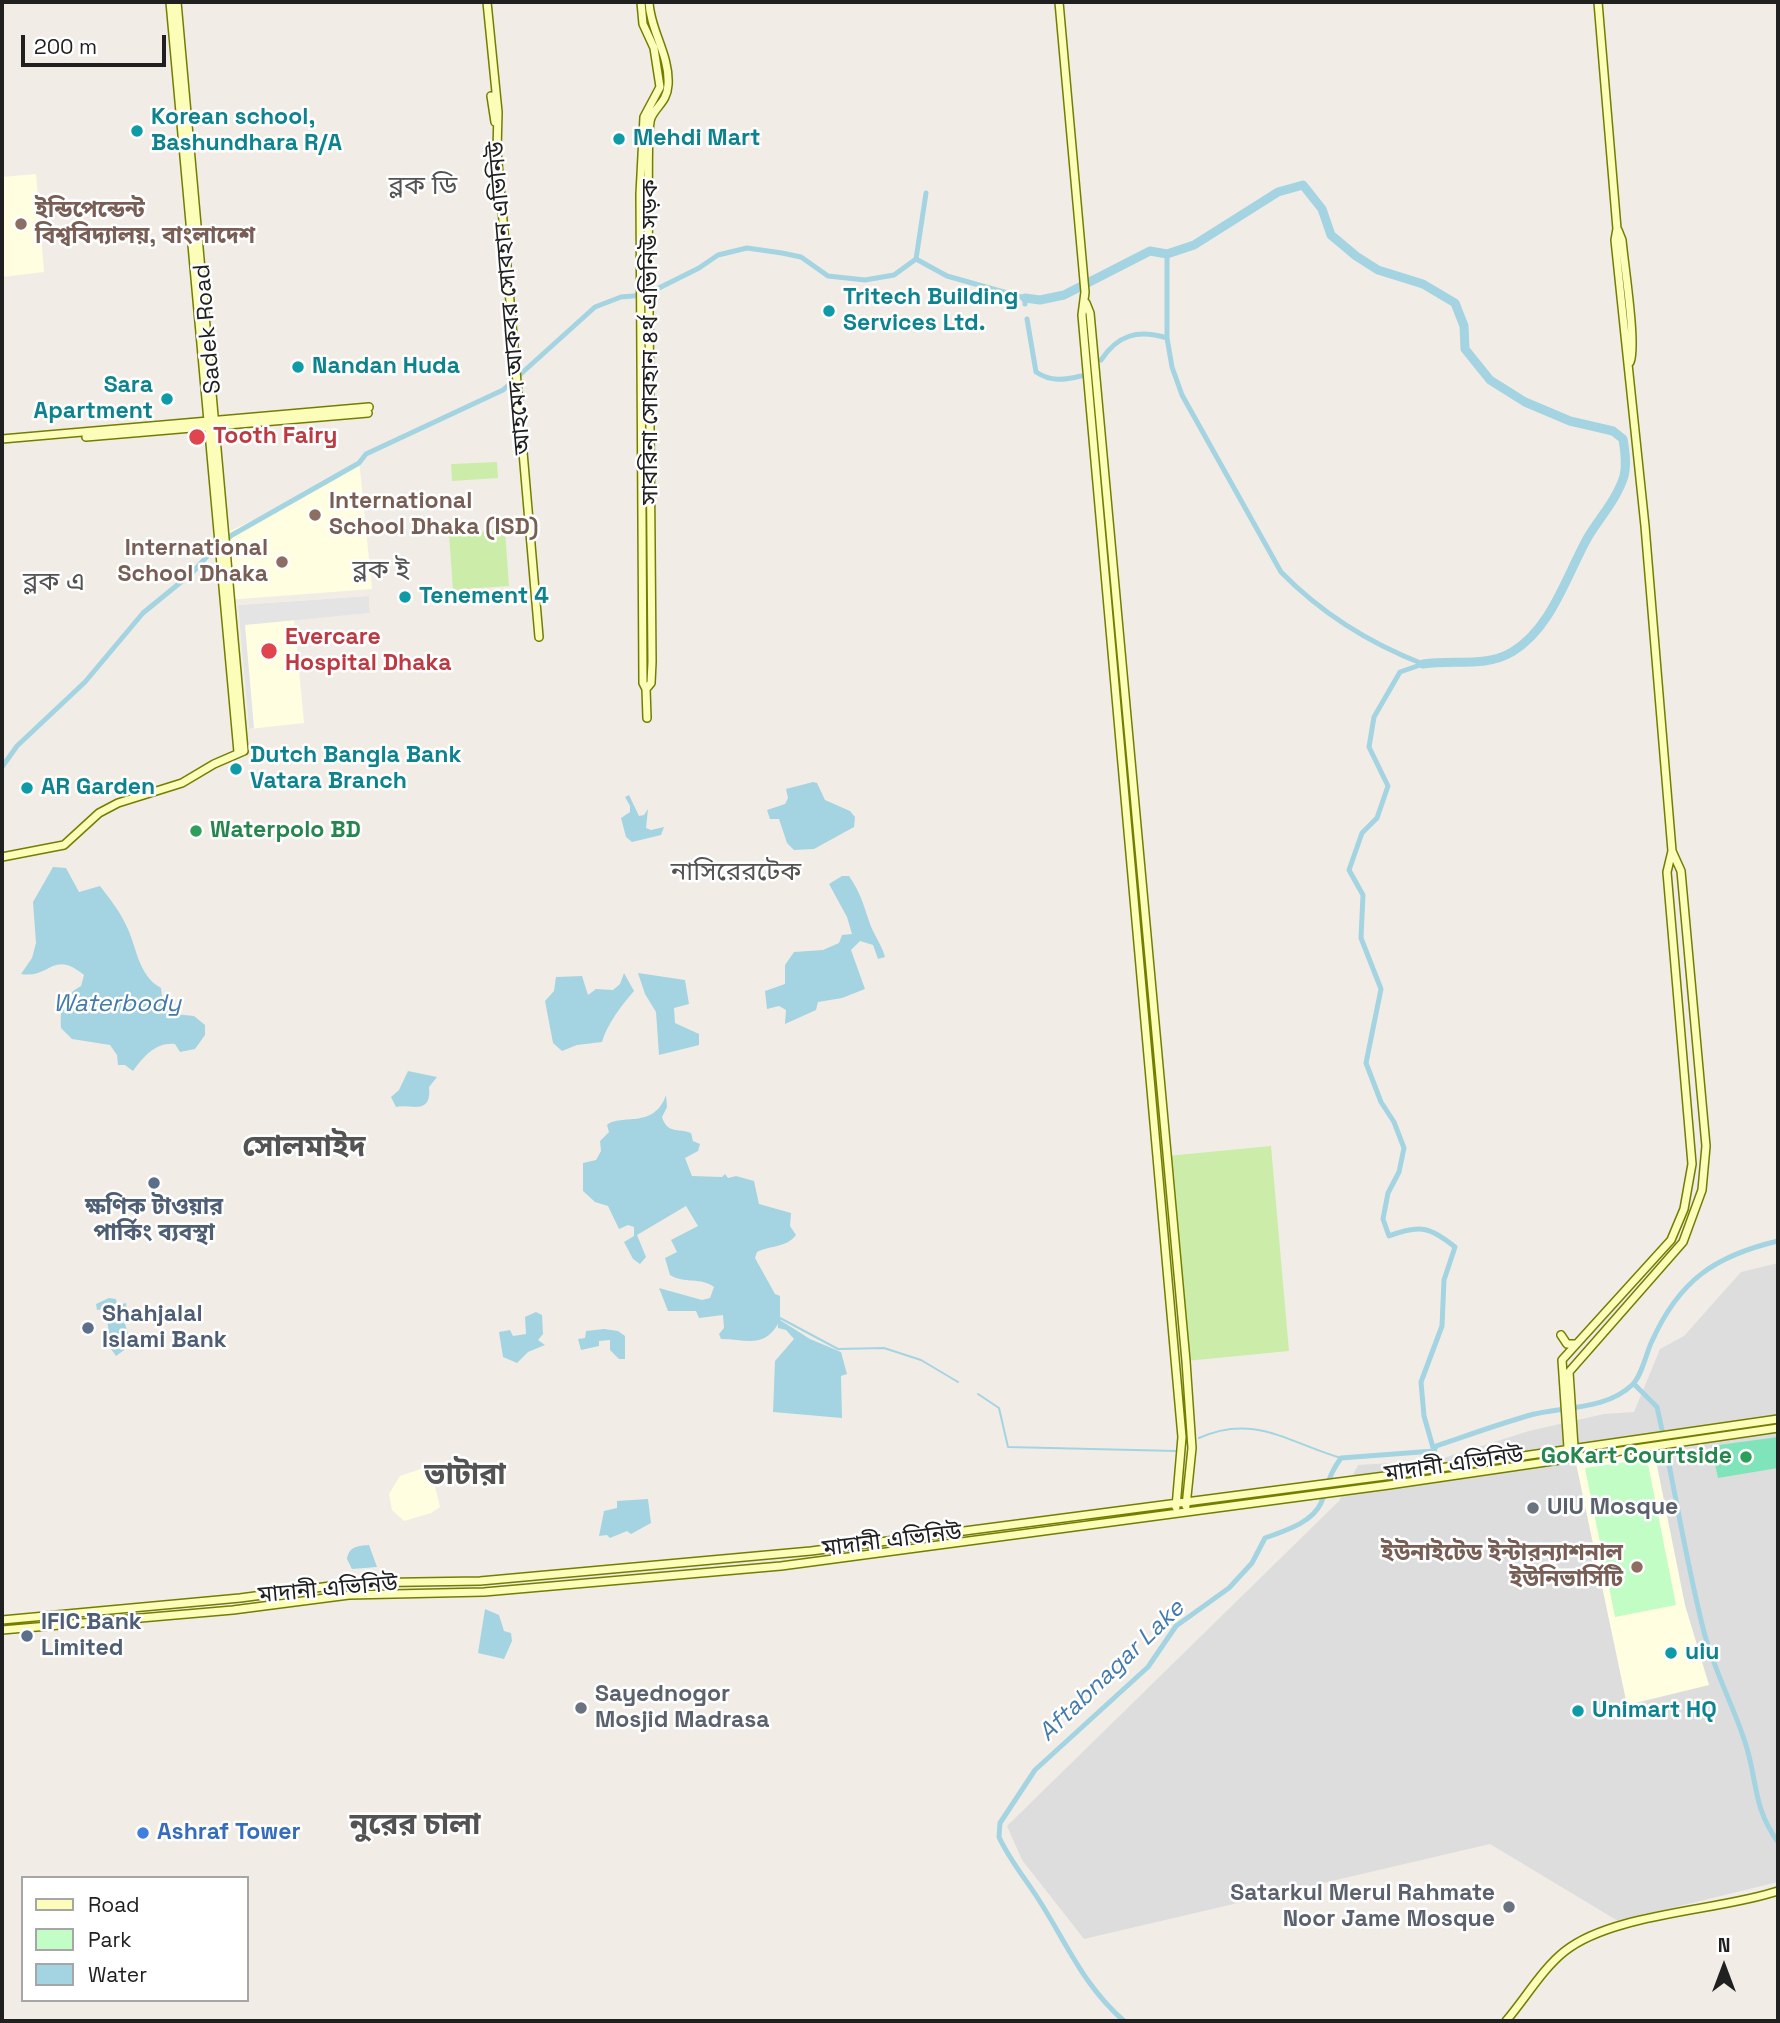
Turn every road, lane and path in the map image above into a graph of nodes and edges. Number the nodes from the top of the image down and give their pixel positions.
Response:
1 (170, 2) edge
2 (177, 2) edge
3 (485, 2) edge
4 (641, 2) edge
5 (649, 2) edge
6 (1059, 2) edge
7 (1598, 2) edge
8 (645, 284) junction
9 (1085, 296) junction
10 (368, 410) dead end
11 (212, 422) junction
12 (2, 442) edge
13 (539, 637) dead end
14 (647, 718) dead end
15 (1672, 851) junction
16 (2, 857) edge
17 (1688, 1234) junction
18 (1674, 1235) junction
19 (1561, 1335) dead end
20 (1580, 1341) junction
21 (1186, 1361) junction
22 (1176, 1366) junction
23 (1565, 1385) junction
24 (1778, 1419) edge
25 (1778, 1428) edge
26 (1571, 1448) junction
27 (1324, 1484) junction
28 (1326, 1493) junction
29 (1177, 1503) junction
30 (1186, 1506) junction
31 (1175, 1512) junction
32 (1049, 1525) junction
33 (791, 1553) junction
34 (793, 1564) junction
35 (550, 1574) junction
36 (548, 1587) junction
37 (2, 1620) edge
38 (2, 1630) edge
39 (1776, 1892) edge
40 (1506, 2021) edge

1 - 11 street
2 - 11 street, Sadek Road
3 - 13 street, আহমেদ আকবর সোবহান এভিনিউ
4 - 8 street, সাবরিনা সোবহান ৪র্থ এভিনিউ সড়ক
5 - 8 street, সাবরিনা সোবহান ৪র্থ এভিনিউ সড়ক
6 - 9 street
7 - 15 street
8 - 14 street, সাবরিনা সোবহান ৪র্থ এভিনিউ সড়ক
9 - 21 street
9 - 22 street
10 - 11 street
11 - 12 street
11 - 16 street
15 - 17 street
15 - 18 street
17 - 18 street
17 - 23 street
18 - 20 street
19 - 20 street
20 - 23 street
21 - 22 street
21 - 30 street
22 - 29 street
23 - 26 street
24 - 26 street, মাদানী এভিনিউ
25 - 28 street, মাদানী এভিনিউ
26 - 27 street, মাদানী এভিনিউ
27 - 28 street
27 - 30 street, মাদানী এভিনিউ
28 - 30 street, মাদানী এভিনিউ
29 - 30 street, মাদানী এভিনিউ
29 - 31 street
29 - 32 street, মাদানী এভিনিউ
30 - 31 street, মাদানী এভিনিউ
31 - 32 street, মাদানী এভিনিউ
32 - 33 street, মাদানী এভিনিউ
32 - 34 street, মাদানী এভিনিউ
33 - 34 street
33 - 35 street, মাদানী এভিনিউ
34 - 36 street, মাদানী এভিনিউ
35 - 36 street
35 - 37 street, মাদানী এভিনিউ
36 - 38 street, মাদানী এভিনিউ
39 - 40 street

